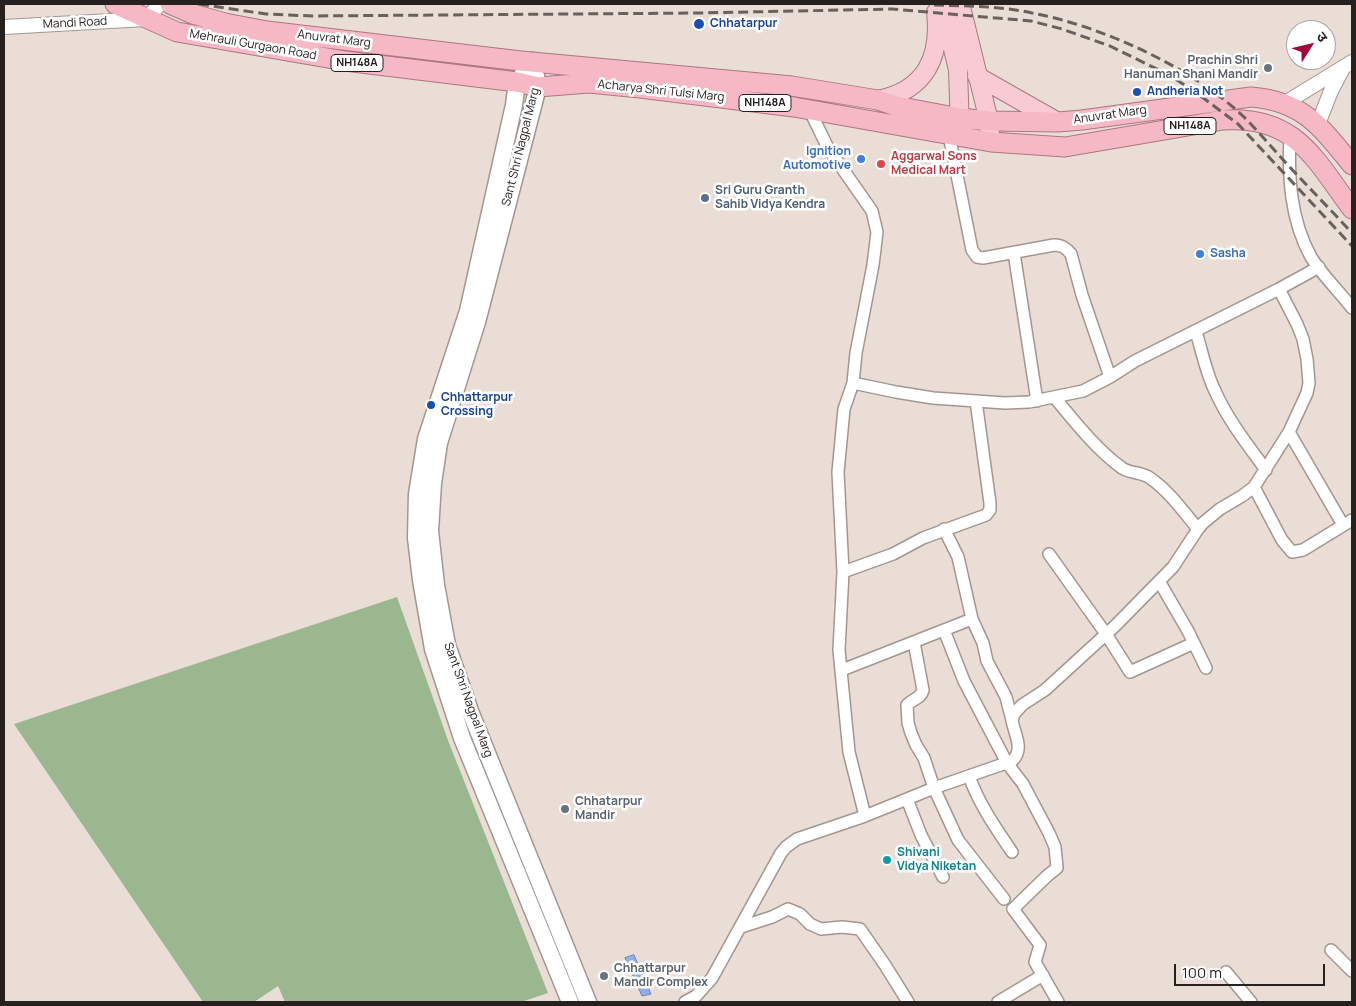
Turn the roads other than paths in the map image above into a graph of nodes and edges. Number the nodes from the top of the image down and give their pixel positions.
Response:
1 (115, 4) edge
2 (160, 4) edge
3 (170, 4) edge
4 (935, 4) edge
5 (940, 4) edge
6 (958, 4) edge
7 (146, 19) junction
8 (4, 27) edge
9 (533, 61) junction
10 (1348, 65) edge
11 (977, 76) junction
12 (517, 82) junction
13 (538, 87) junction
14 (878, 100) junction
15 (1285, 103) junction
16 (808, 110) junction
17 (960, 118) junction
18 (989, 121) junction
19 (1058, 122) junction
20 (1318, 124) junction
21 (1290, 134) junction
22 (955, 136) junction
23 (990, 142) junction
24 (1352, 165) edge
25 (1352, 208) edge
26 (1014, 253) junction
27 (1319, 267) junction
28 (1279, 289) junction
29 (1352, 308) edge
30 (1196, 332) junction
31 (1110, 377) junction
32 (852, 383) junction
33 (1055, 398) junction
34 (976, 401) junction
35 (1038, 401) junction
36 (1289, 432) junction
37 (1266, 470) junction
38 (1254, 487) junction
39 (1348, 522) edge
40 (944, 529) junction
41 (1198, 529) junction
42 (1049, 554) dead end
43 (843, 572) junction
44 (1159, 581) junction
45 (972, 619) junction
46 (944, 630) junction
47 (1106, 634) junction
48 (914, 642) junction
49 (1194, 643) junction
50 (1206, 668) dead end
51 (842, 670) junction
52 (1012, 720) junction
53 (1007, 763) junction
54 (969, 776) junction
55 (490, 784) junction
56 (934, 788) junction
57 (907, 799) junction
58 (865, 816) junction
59 (1012, 852) dead end
60 (943, 877) dead end
61 (1004, 899) dead end
62 (741, 927) junction
63 (1332, 950) dead end
64 (1352, 971) edge
65 (1226, 972) dead end
66 (1043, 975) junction
67 (570, 1002) edge
68 (588, 1002) edge
69 (685, 1002) edge
70 (908, 1002) edge
71 (998, 1002) edge
72 (1058, 1002) edge
73 (1251, 1002) edge

1 - 7 highway, NH148A
2 - 7 street
3 - 9 highway, Anuvrat Marg
4 - 14 main road
5 - 17 main road
6 - 11 main road
7 - 8 street, Mandi Road
7 - 12 highway, Mehrauli Gurgaon Road / NH148A
9 - 12 main road, Sant Shri Nagpal Marg
9 - 13 main road, Sant Shri Nagpal Marg
9 - 14 highway, Acharya Shri Tulsi Marg / NH148A
10 - 15 street
10 - 20 street
11 - 18 main road
11 - 19 main road
12 - 13 highway, Mehrauli Gurgaon Road / NH148A
12 - 55 main road, Sant Shri Nagpal Marg
13 - 16 highway, Acharya Shri Tulsi Marg / NH148A
13 - 55 main road, Sant Shri Nagpal Marg
14 - 17 highway, Acharya Shri Tulsi Marg / NH148A
15 - 19 highway, Anuvrat Marg / NH148A
15 - 20 highway, Anuvrat Marg / NH148A
16 - 22 highway, Acharya Shri Tulsi Marg / NH148A
16 - 32 street
17 - 18 highway, Anuvrat Marg / NH148A
17 - 22 main road
18 - 19 highway, Anuvrat Marg / NH148A
18 - 23 main road
20 - 24 highway, Anuvrat Marg / NH148A
21 - 23 highway, Anuvrat Marg / NH148A
21 - 25 highway, Anuvrat Marg / NH148A
21 - 27 street
22 - 23 highway, Acharya Shri Tulsi Marg / NH148A
22 - 26 street
26 - 31 street
26 - 35 street
27 - 28 street
27 - 29 street
28 - 30 street
28 - 36 street
30 - 31 street
30 - 37 street
31 - 33 street
32 - 34 street
32 - 43 street
33 - 35 street
33 - 41 street
34 - 35 street
34 - 40 street
36 - 37 street
36 - 39 street
37 - 38 street
38 - 39 street
38 - 41 street
40 - 43 street
40 - 45 street
41 - 44 street
42 - 47 street
43 - 51 street
44 - 47 street
44 - 49 street
45 - 46 street
45 - 52 street
46 - 48 street
46 - 53 street
47 - 49 street
47 - 52 street
48 - 51 street
48 - 56 street
49 - 50 street
51 - 58 street
52 - 53 street
53 - 54 street
53 - 66 street
54 - 56 street
54 - 59 street
55 - 67 main road, Sant Shri Nagpal Marg
55 - 68 main road, Sant Shri Nagpal Marg
56 - 57 street
56 - 61 street
57 - 58 street
57 - 60 street
58 - 62 street
62 - 69 street
62 - 70 street
63 - 64 street
65 - 73 street
66 - 71 street
66 - 72 street

